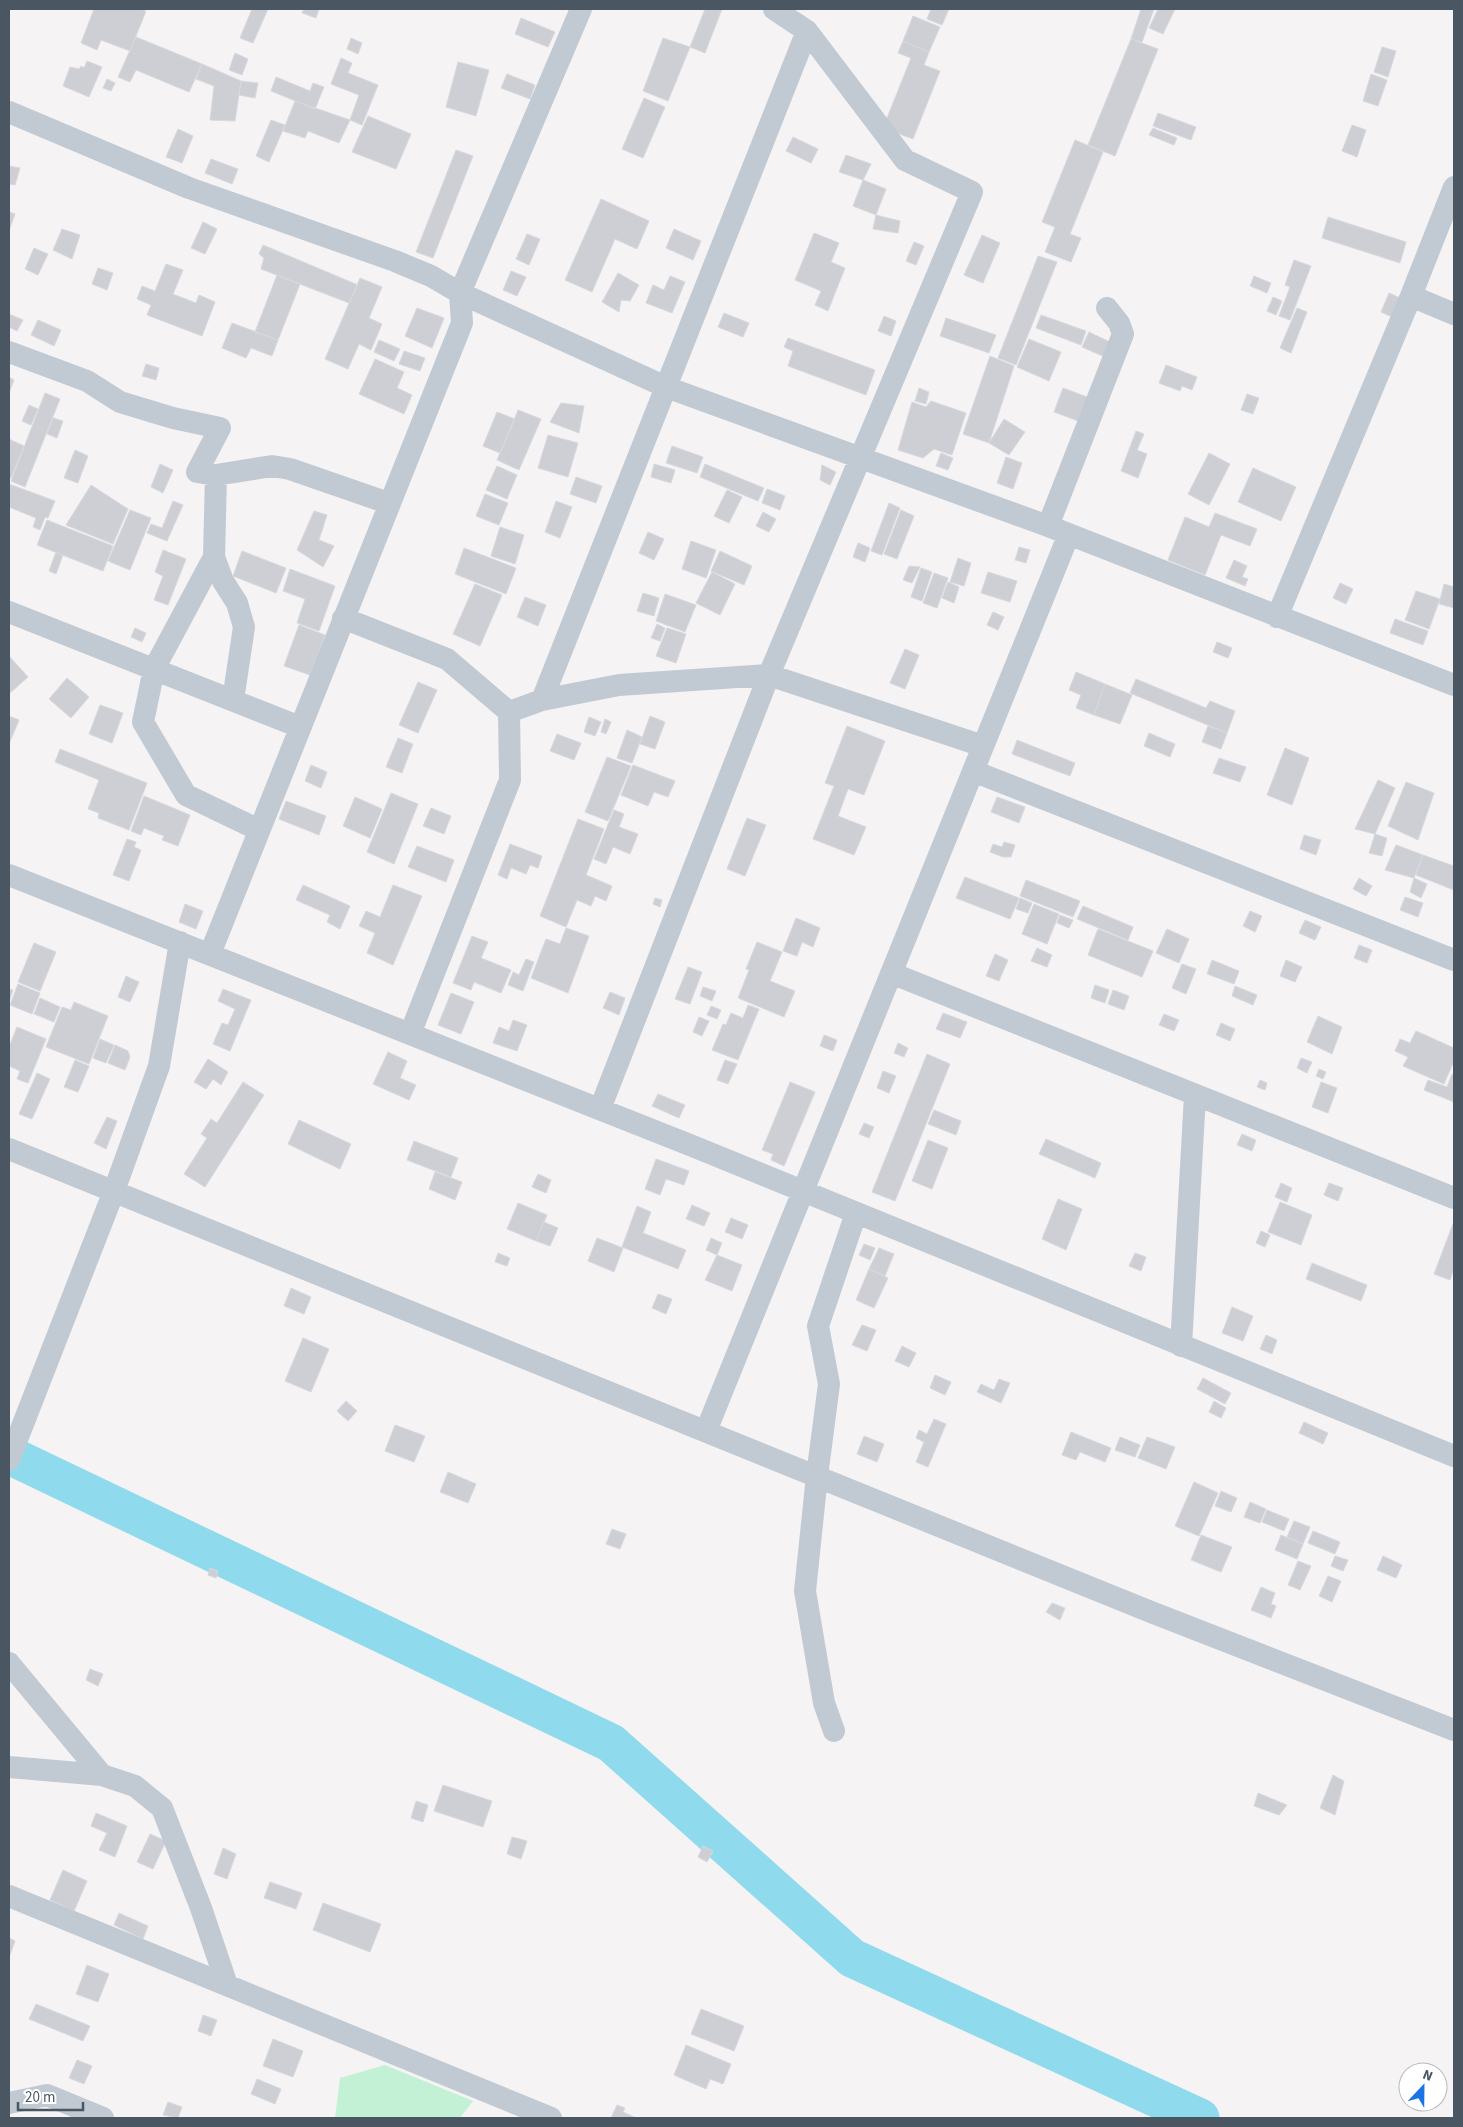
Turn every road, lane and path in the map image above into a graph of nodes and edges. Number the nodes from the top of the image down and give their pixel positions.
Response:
1 (581, 9) edge
2 (774, 9) edge
3 (807, 31) junction
4 (9, 112) edge
5 (1454, 187) edge
6 (460, 294) junction
7 (1411, 296) junction
8 (1107, 308) dead end
9 (1454, 314) edge
10 (9, 352) edge
11 (666, 386) junction
12 (860, 456) junction
13 (216, 475) junction
14 (388, 503) junction
15 (1048, 526) junction
16 (1069, 534) junction
17 (214, 557) junction
18 (9, 612) edge
19 (1277, 617) junction
20 (343, 618) junction
21 (154, 669) junction
22 (769, 675) junction
23 (1454, 685) edge
24 (233, 700) junction
25 (542, 700) junction
26 (509, 712) junction
27 (300, 727) junction
28 (983, 746) junction
29 (973, 771) junction
30 (259, 830) junction
31 (9, 875) edge
32 (180, 942) junction
33 (210, 954) junction
34 (1454, 960) edge
35 (891, 973) junction
36 (410, 1034) junction
37 (1195, 1095) junction
38 (600, 1110) junction
39 (9, 1149) edge
40 (114, 1191) junction
41 (802, 1191) junction
42 (1454, 1198) edge
43 (856, 1213) junction
44 (1181, 1346) junction
45 (706, 1431) junction
46 (1454, 1456) edge
47 (9, 1460) edge
48 (817, 1476) junction
49 (9, 1664) edge
50 (1454, 1730) edge
51 (834, 1731) dead end
52 (9, 1767) edge
53 (102, 1775) junction
54 (9, 1896) edge
55 (227, 1985) junction
56 (9, 2102) edge
57 (103, 2118) edge
58 (551, 2118) edge

1 - 6 street
2 - 3 street
3 - 11 street
3 - 12 street
4 - 6 street
5 - 7 street
6 - 11 street
6 - 14 street
7 - 9 street
7 - 19 street
8 - 15 street
10 - 13 street
11 - 12 street
11 - 25 street
12 - 15 street
12 - 22 street
13 - 14 street
13 - 17 street
14 - 20 street
15 - 16 street
16 - 19 street
16 - 28 street
17 - 21 street
17 - 24 street
18 - 21 street
19 - 23 street
20 - 26 street
20 - 27 street
21 - 24 street
21 - 30 street
22 - 25 street
22 - 28 street
22 - 38 street
24 - 27 street
25 - 26 street
26 - 36 street
27 - 30 street
28 - 29 street
29 - 34 street
29 - 35 street
30 - 33 street
31 - 32 street
32 - 33 street
32 - 40 street
33 - 36 street
35 - 37 street
35 - 41 street
36 - 38 street
37 - 42 street
37 - 44 street
38 - 41 street
39 - 40 street
40 - 45 street
40 - 47 street
41 - 43 street
41 - 45 street
43 - 44 street
43 - 48 street
44 - 46 street
45 - 48 street
48 - 50 street
48 - 51 street
49 - 53 street
52 - 53 street
53 - 55 street
54 - 55 street
55 - 58 street
56 - 57 street

